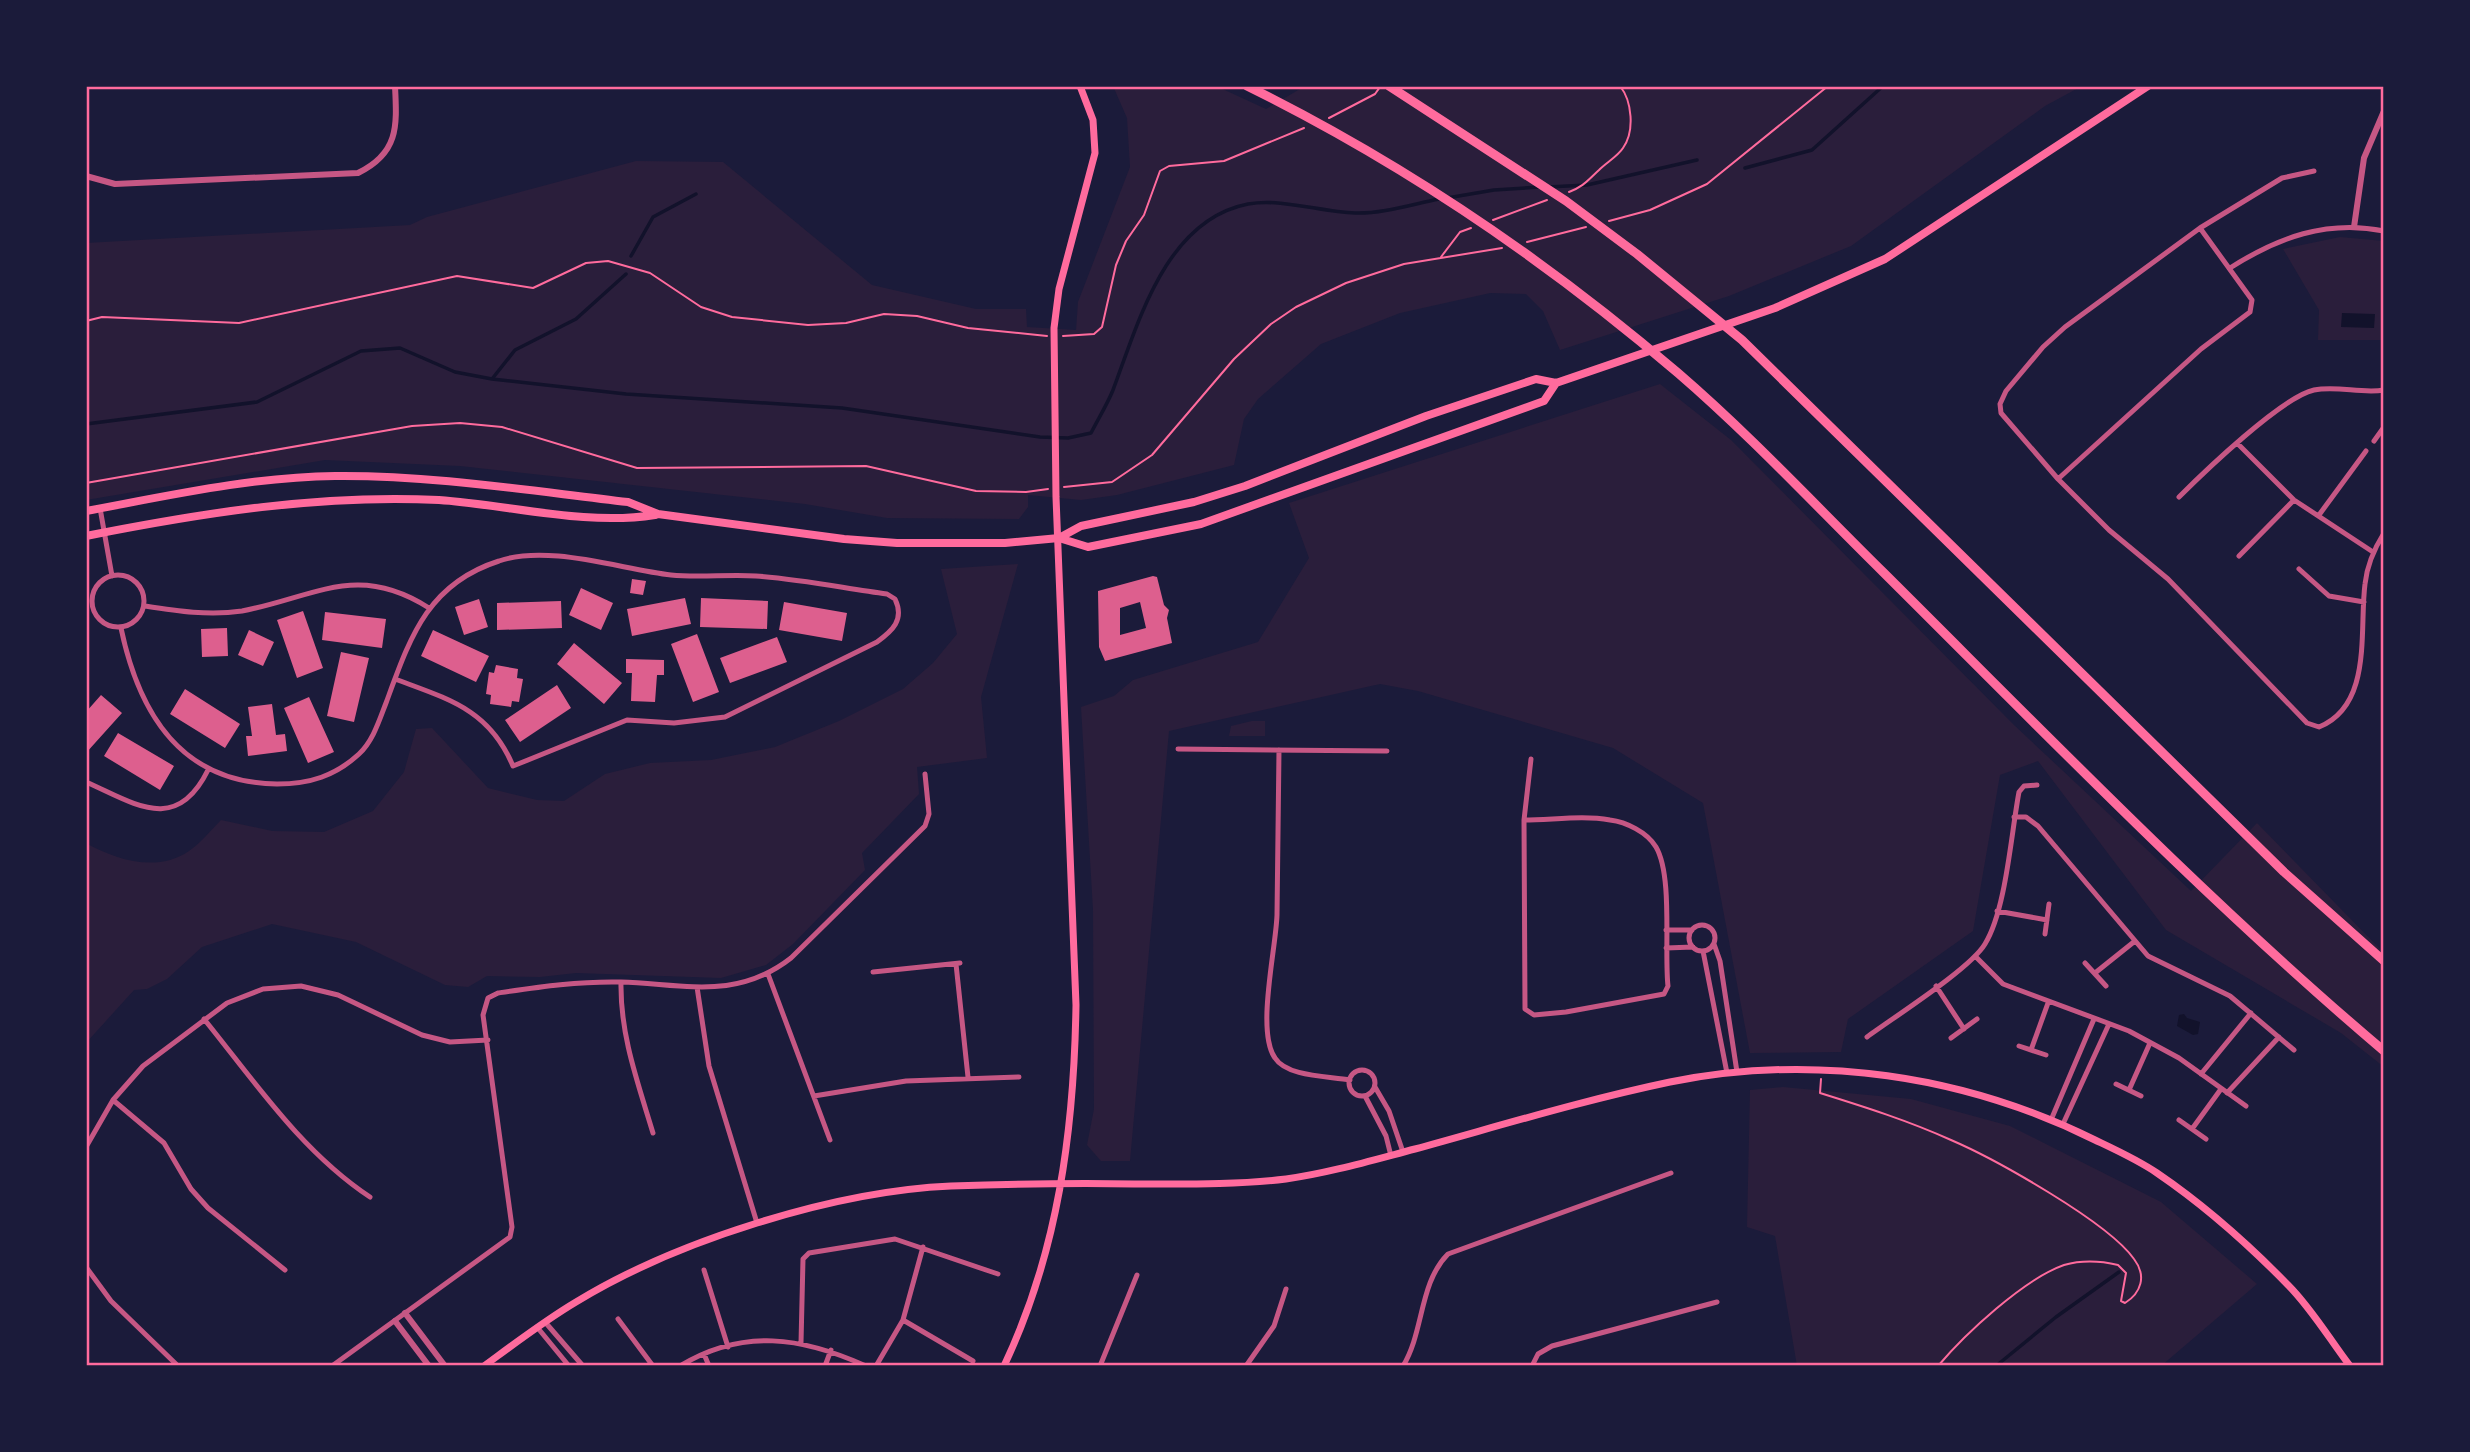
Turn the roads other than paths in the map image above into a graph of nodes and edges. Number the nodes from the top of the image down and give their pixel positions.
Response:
1 (395, 86) edge
2 (1080, 86) edge
3 (1247, 86) edge
4 (1389, 86) edge
5 (2148, 86) edge
6 (2384, 111) edge
7 (2314, 171) dead end
8 (86, 176) edge
9 (2200, 228) junction
10 (2354, 228) junction
11 (2384, 231) edge
12 (2230, 268) junction
13 (1556, 383) junction
14 (2384, 390) edge
15 (2384, 427) edge
16 (2374, 441) dead end
17 (2237, 443) junction
18 (2367, 451) dead end
19 (2058, 479) junction
20 (2179, 498) dead end
21 (2294, 499) junction
22 (100, 508) junction
23 (86, 511) edge
24 (658, 514) junction
25 (2319, 515) junction
26 (104, 532) junction
27 (2384, 533) edge
28 (86, 536) edge
29 (1059, 538) junction
30 (2373, 552) junction
31 (2239, 556) dead end
32 (2299, 569) dead end
33 (112, 576) junction
34 (89, 595) edge
35 (2364, 602) junction
36 (145, 606) junction
37 (429, 608) junction
38 (121, 628) junction
39 (394, 679) junction
40 (1178, 748) dead end
41 (1279, 750) junction
42 (1387, 751) dead end
43 (1531, 760) dead end
44 (208, 770) junction
45 (925, 774) dead end
46 (86, 782) edge
47 (2037, 785) dead end
48 (2014, 817) junction
49 (1524, 820) junction
50 (2049, 904) dead end
51 (1997, 911) junction
52 (2047, 920) junction
53 (1666, 930) junction
54 (1692, 930) junction
55 (2045, 934) dead end
56 (2134, 941) junction
57 (1714, 944) junction
58 (1693, 947) junction
59 (1666, 948) junction
60 (1703, 951) junction
61 (1975, 956) junction
62 (2384, 961) edge
63 (2085, 963) dead end
64 (873, 972) dead end
65 (768, 974) junction
66 (2095, 974) junction
67 (621, 982) junction
68 (1936, 986) junction
69 (2106, 986) dead end
70 (697, 988) junction
71 (2048, 1003) junction
72 (2251, 1013) junction
73 (204, 1019) junction
74 (1977, 1019) dead end
75 (2094, 1019) junction
76 (2109, 1024) junction
77 (1964, 1029) junction
78 (1867, 1037) dead end
79 (2279, 1037) junction
80 (1951, 1038) dead end
81 (488, 1040) junction
82 (2150, 1043) junction
83 (2019, 1046) dead end
84 (2031, 1050) junction
85 (2294, 1050) dead end
86 (2384, 1051) edge
87 (2046, 1055) dead end
88 (1737, 1072) junction
89 (1727, 1073) junction
90 (2201, 1074) junction
91 (968, 1077) junction
92 (1019, 1077) dead end
93 (1350, 1080) junction
94 (2116, 1084) dead end
95 (1375, 1087) junction
96 (2129, 1090) junction
97 (2224, 1091) junction
98 (814, 1096) junction
99 (1365, 1096) junction
100 (2141, 1096) dead end
101 (113, 1100) junction
102 (2246, 1106) dead end
103 (2051, 1120) junction
104 (2179, 1120) dead end
105 (2063, 1124) junction
106 (2192, 1129) junction
107 (653, 1133) dead end
108 (2206, 1139) dead end
109 (830, 1140) dead end
110 (86, 1147) edge
111 (1403, 1152) junction
112 (1391, 1156) junction
113 (1671, 1173) dead end
114 (1062, 1183) junction
115 (370, 1197) dead end
116 (757, 1223) junction
117 (923, 1247) junction
118 (86, 1266) edge
119 (285, 1270) dead end
120 (704, 1270) dead end
121 (998, 1274) dead end
122 (1138, 1275) dead end
123 (1286, 1289) dead end
124 (1717, 1302) dead end
125 (400, 1317) junction
126 (618, 1319) dead end
127 (903, 1320) junction
128 (545, 1322) junction
129 (537, 1327) junction
130 (801, 1342) junction
131 (729, 1347) junction
132 (831, 1350) junction
133 (704, 1354) junction
134 (973, 1362) dead end
135 (178, 1366) edge
136 (332, 1366) edge
137 (429, 1366) edge
138 (445, 1366) edge
139 (484, 1366) edge
140 (569, 1366) edge
141 (583, 1366) edge
142 (653, 1366) edge
143 (680, 1366) edge
144 (709, 1366) edge
145 (825, 1366) edge
146 (866, 1366) edge
147 (876, 1366) edge
148 (1004, 1366) edge
149 (1100, 1366) edge
150 (1247, 1366) edge
151 (1403, 1366) edge
152 (1532, 1366) edge
153 (2350, 1366) edge

1 - 8 street
2 - 29 main road
3 - 86 highway
4 - 62 highway
5 - 13 main road
6 - 10 street
7 - 9 street
9 - 12 street
9 - 19 street
10 - 11 street
10 - 12 street
12 - 19 street
13 - 29 main road
13 - 29 main road
14 - 17 street
15 - 16 street
17 - 20 street
17 - 21 street
18 - 25 street
19 - 35 street
21 - 25 street
21 - 31 street
22 - 23 main road
22 - 24 main road
22 - 26 street
24 - 26 main road
24 - 29 main road
25 - 30 street
26 - 28 main road
26 - 33 street
27 - 30 street
29 - 114 main road
30 - 35 street
32 - 35 street
33 - 34 street
33 - 36 street
34 - 38 street
36 - 37 street
36 - 38 street
37 - 39 street
37 - 39 street
38 - 44 street
39 - 44 street
40 - 41 street
41 - 42 street
41 - 93 street
43 - 49 street
44 - 46 street
45 - 65 street
47 - 48 street
48 - 51 street
48 - 56 street
49 - 53 street
49 - 59 street
50 - 52 street
51 - 52 street
51 - 61 street
52 - 55 street
53 - 54 street
53 - 59 street
54 - 57 street
54 - 58 street
56 - 66 street
56 - 72 street
57 - 60 street
57 - 88 street
58 - 59 street
58 - 60 street
60 - 89 street
61 - 68 street
61 - 71 street
63 - 66 street
64 - 91 street
65 - 70 street
65 - 98 street
66 - 69 street
67 - 70 street
67 - 81 street
67 - 107 street
68 - 77 street
68 - 78 street
70 - 116 street
71 - 75 street
71 - 84 street
72 - 79 street
72 - 90 street
73 - 81 street
73 - 101 street
73 - 115 street
74 - 77 street
75 - 76 street
75 - 103 street
76 - 82 street
76 - 105 street
77 - 80 street
79 - 85 street
79 - 97 street
81 - 125 street
82 - 90 street
82 - 96 street
83 - 84 street
84 - 87 street
88 - 89 main road
88 - 103 main road
89 - 111 main road
90 - 97 street
91 - 92 street
91 - 98 street
93 - 95 street
93 - 99 street
94 - 96 street
95 - 99 street
95 - 111 street
96 - 100 street
97 - 102 street
97 - 106 street
98 - 109 street
99 - 112 street
101 - 110 street
101 - 119 street
103 - 105 main road
104 - 106 street
105 - 153 main road
106 - 108 street
111 - 112 main road
112 - 114 main road
113 - 151 street
114 - 116 main road
114 - 148 main road
116 - 128 main road
117 - 121 street
117 - 127 street
117 - 130 street
118 - 135 street
120 - 131 street
122 - 149 street
123 - 150 street
124 - 152 street
125 - 136 street
125 - 137 street
125 - 138 street
126 - 142 street
127 - 134 street
127 - 147 street
128 - 129 main road
128 - 141 street
129 - 139 main road
129 - 140 street
130 - 131 street
130 - 132 street
131 - 133 street
132 - 145 street
132 - 146 street
133 - 143 street
133 - 144 street

